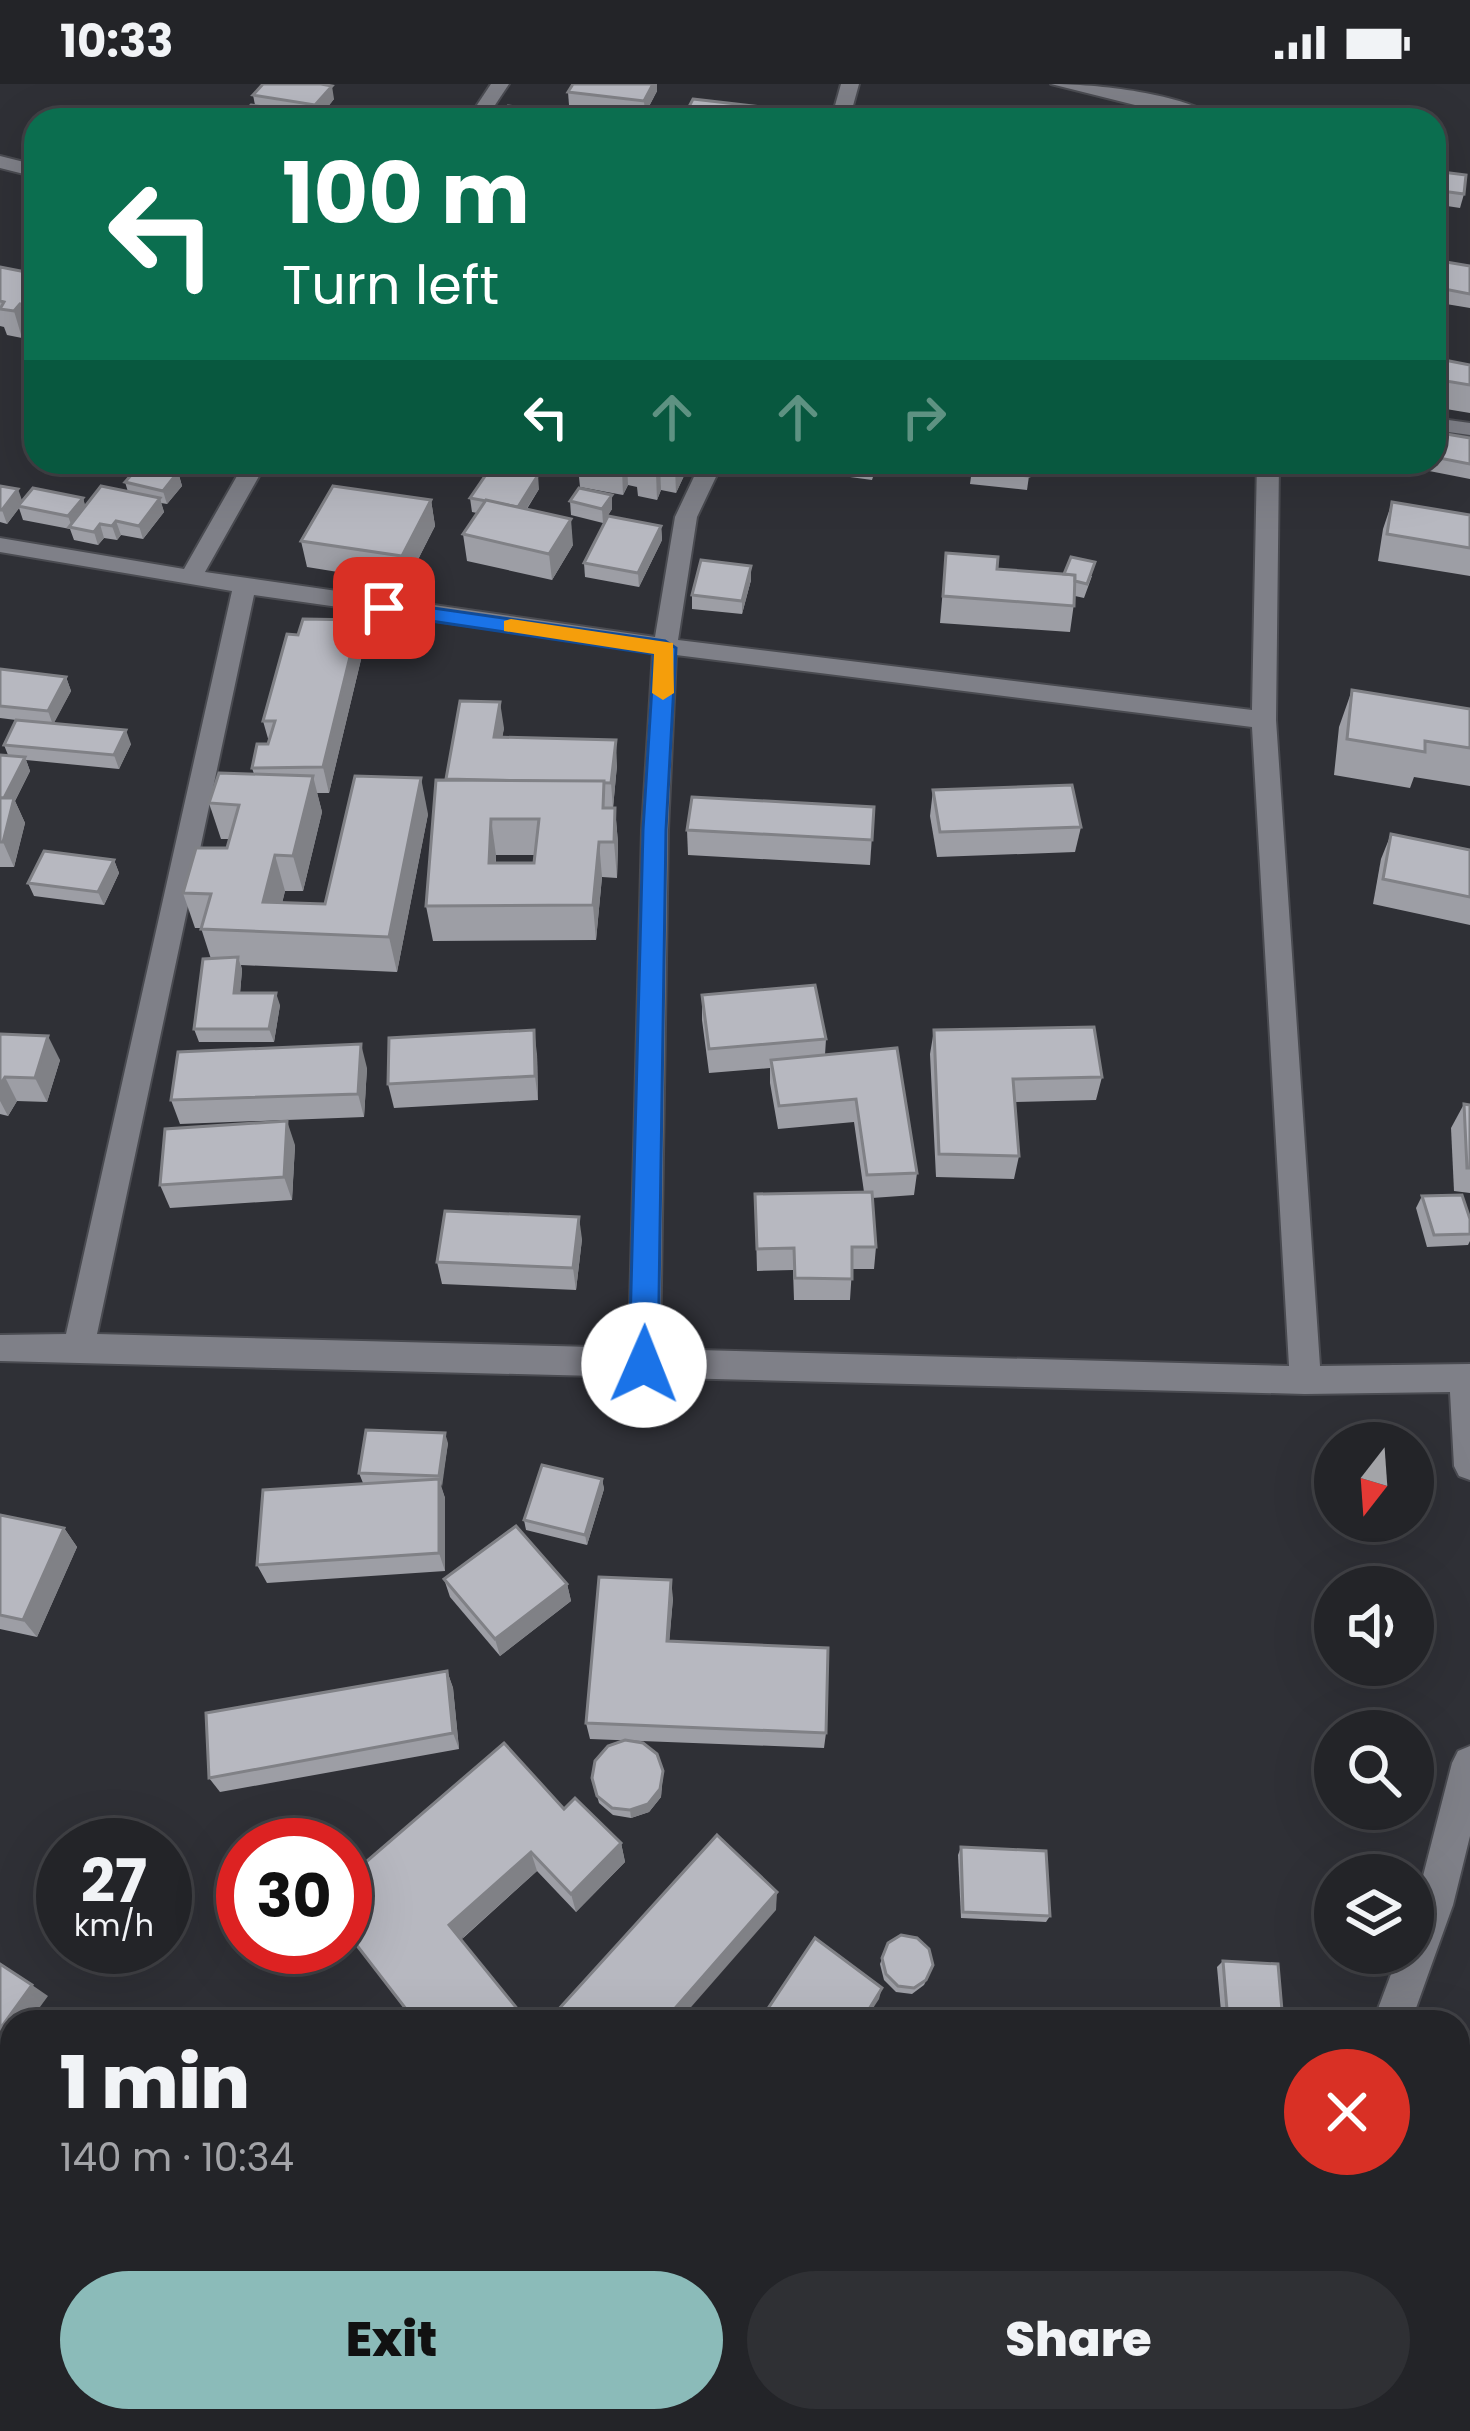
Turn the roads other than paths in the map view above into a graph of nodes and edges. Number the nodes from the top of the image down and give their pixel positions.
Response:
1 (1060, 84) edge
2 (1178, 108) edge
3 (249, 474) edge
4 (706, 474) edge
5 (1268, 474) edge
6 (0, 545) edge
7 (190, 579) junction
8 (244, 588) junction
9 (665, 648) junction
10 (1264, 720) junction
11 (79, 1347) junction
12 (0, 1348) edge
13 (644, 1365) junction
14 (1468, 1378) edge
15 (1305, 1380) junction
16 (1470, 1466) edge
17 (1470, 1763) edge
18 (1396, 2010) edge

1 - 2 street
3 - 7 street
4 - 9 street
5 - 10 street
6 - 7 street
7 - 8 street
8 - 9 street
8 - 11 street
9 - 10 street
9 - 13 street
10 - 15 street
11 - 12 street
11 - 13 street
13 - 15 street
14 - 15 street
14 - 16 street
17 - 18 street

